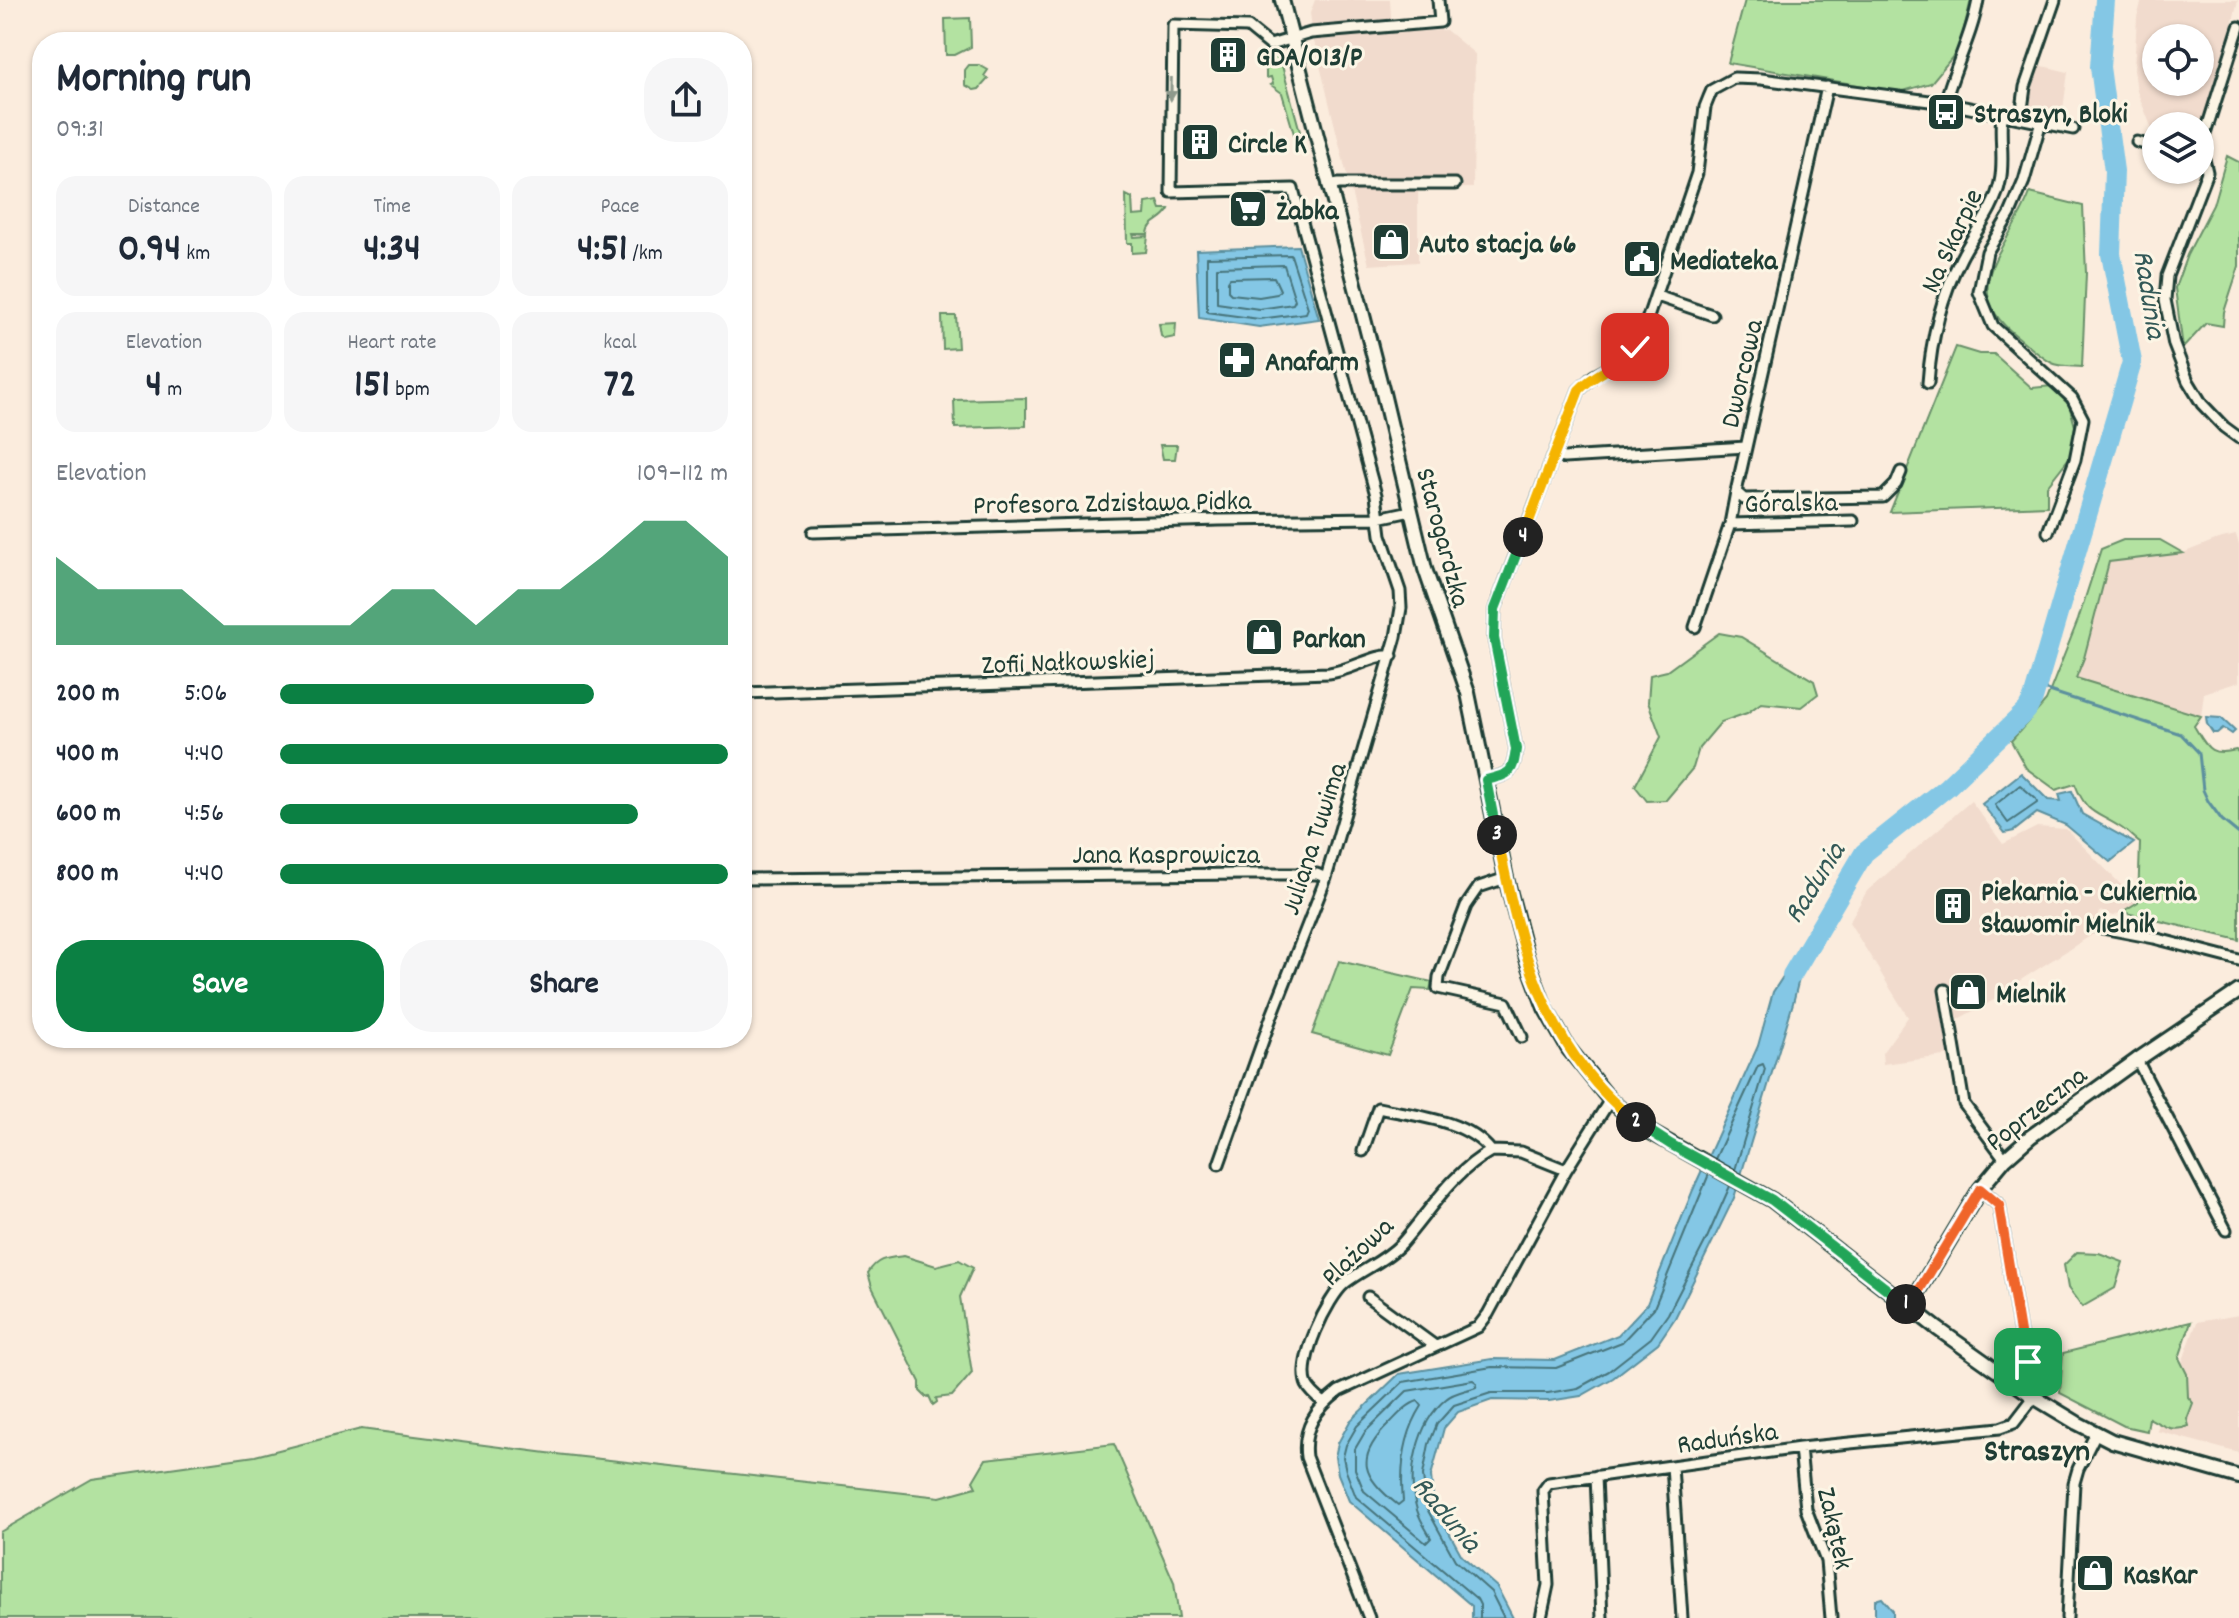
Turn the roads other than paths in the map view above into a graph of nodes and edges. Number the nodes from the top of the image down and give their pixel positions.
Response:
1 (1282, 0) edge
2 (1438, 0) edge
3 (1978, 0) edge
4 (2055, 0) edge
5 (2239, 27) edge
6 (1292, 40) junction
7 (1827, 87) junction
8 (1945, 103) junction
9 (2212, 112) edge
10 (2002, 114) junction
11 (2021, 117) junction
12 (2041, 122) junction
13 (2073, 129) dead end
14 (2137, 142) dead end
15 (2142, 143) edge
16 (1455, 184) dead end
17 (2202, 184) edge
18 (1328, 186) junction
19 (1657, 296) junction
20 (1712, 315) dead end
21 (1928, 383) dead end
22 (2239, 438) edge
23 (1746, 447) junction
24 (1554, 456) junction
25 (1901, 472) dead end
26 (1736, 492) junction
27 (1411, 511) junction
28 (1378, 518) junction
29 (1853, 521) dead end
30 (1730, 524) junction
31 (813, 532) dead end
32 (2048, 532) dead end
33 (1695, 627) dead end
34 (1392, 656) junction
35 (752, 693) edge
36 (1486, 780) junction
37 (1326, 878) junction
38 (1506, 878) junction
39 (752, 879) edge
40 (2097, 927) dead end
41 (2239, 960) edge
42 (1945, 990) dead end
43 (2239, 991) edge
44 (1522, 1037) dead end
45 (2137, 1060) junction
46 (1610, 1100) junction
47 (1363, 1151) dead end
48 (1491, 1151) junction
49 (2005, 1159) junction
50 (1219, 1164) dead end
51 (1566, 1170) junction
52 (1980, 1189) junction
53 (2226, 1230) dead end
54 (1368, 1297) dead end
55 (1909, 1307) junction
56 (1435, 1346) junction
57 (2053, 1363) dead end
58 (2034, 1397) junction
59 (1324, 1403) junction
60 (2096, 1433) junction
61 (1800, 1448) junction
62 (1672, 1466) junction
63 (1596, 1476) junction
64 (2239, 1477) edge
65 (1369, 1618) edge
66 (1541, 1618) edge
67 (1602, 1618) edge
68 (1682, 1618) edge
69 (1831, 1618) edge
70 (2067, 1618) edge

1 - 6 main road, Starogardzka
2 - 6 street
3 - 8 street
4 - 11 street
5 - 9 street
6 - 18 main road, Starogardzka
6 -> 28 street, Juliana Tuwima
7 - 8 street
7 - 19 street
7 - 23 street, Dworcowa
8 - 10 street
10 - 11 street
10 - 21 street, Na Skarpie
11 - 12 street
12 - 13 street
12 - 32 street
14 - 15 street
16 - 18 street
17 - 22 street
18 - 27 main road, Starogardzka
19 - 20 street
19 - 24 street
23 - 24 street
23 - 26 street, Dworcowa
24 - 36 street
25 - 26 street
26 - 30 street, Góralska
27 - 28 street, Profesora Zdzisława Pidka
27 - 36 main road, Starogardzka
28 - 31 street, Profesora Zdzisława Pidka
28 - 34 street, Juliana Tuwima
29 - 30 street, Góralska
30 - 33 street, Góralska
34 - 35 street, Zofii Nałkowskiej
34 - 37 street, Juliana Tuwima
36 - 38 main road, Starogardzka
37 - 39 street, Jana Kasprowicza
37 - 50 street, Juliana Tuwima
38 - 44 street
38 - 46 main road, Starogardzka
40 - 41 street
42 - 49 street
43 - 45 main road, Poprzeczna
45 - 49 main road, Poprzeczna
45 - 53 street
46 - 51 street
46 - 55 main road, Starogardzka
47 - 48 street
48 - 51 street
48 - 59 street, Plażowa
49 - 52 main road, Poprzeczna
51 - 56 street
52 - 55 main road, Poprzeczna
52 - 57 street
54 - 56 street, Plażowa
55 - 58 main road, Starogardzka
56 - 59 street
58 - 60 main road, Starogardzka
58 - 61 street, Raduńska
59 - 65 street
60 - 64 main road, Starogardzka
60 - 70 street
61 - 62 street, Raduńska
61 - 69 street, Zakątek
62 - 63 street, Raduńska
62 - 68 street
63 - 66 street, Raduńska
63 - 67 street

